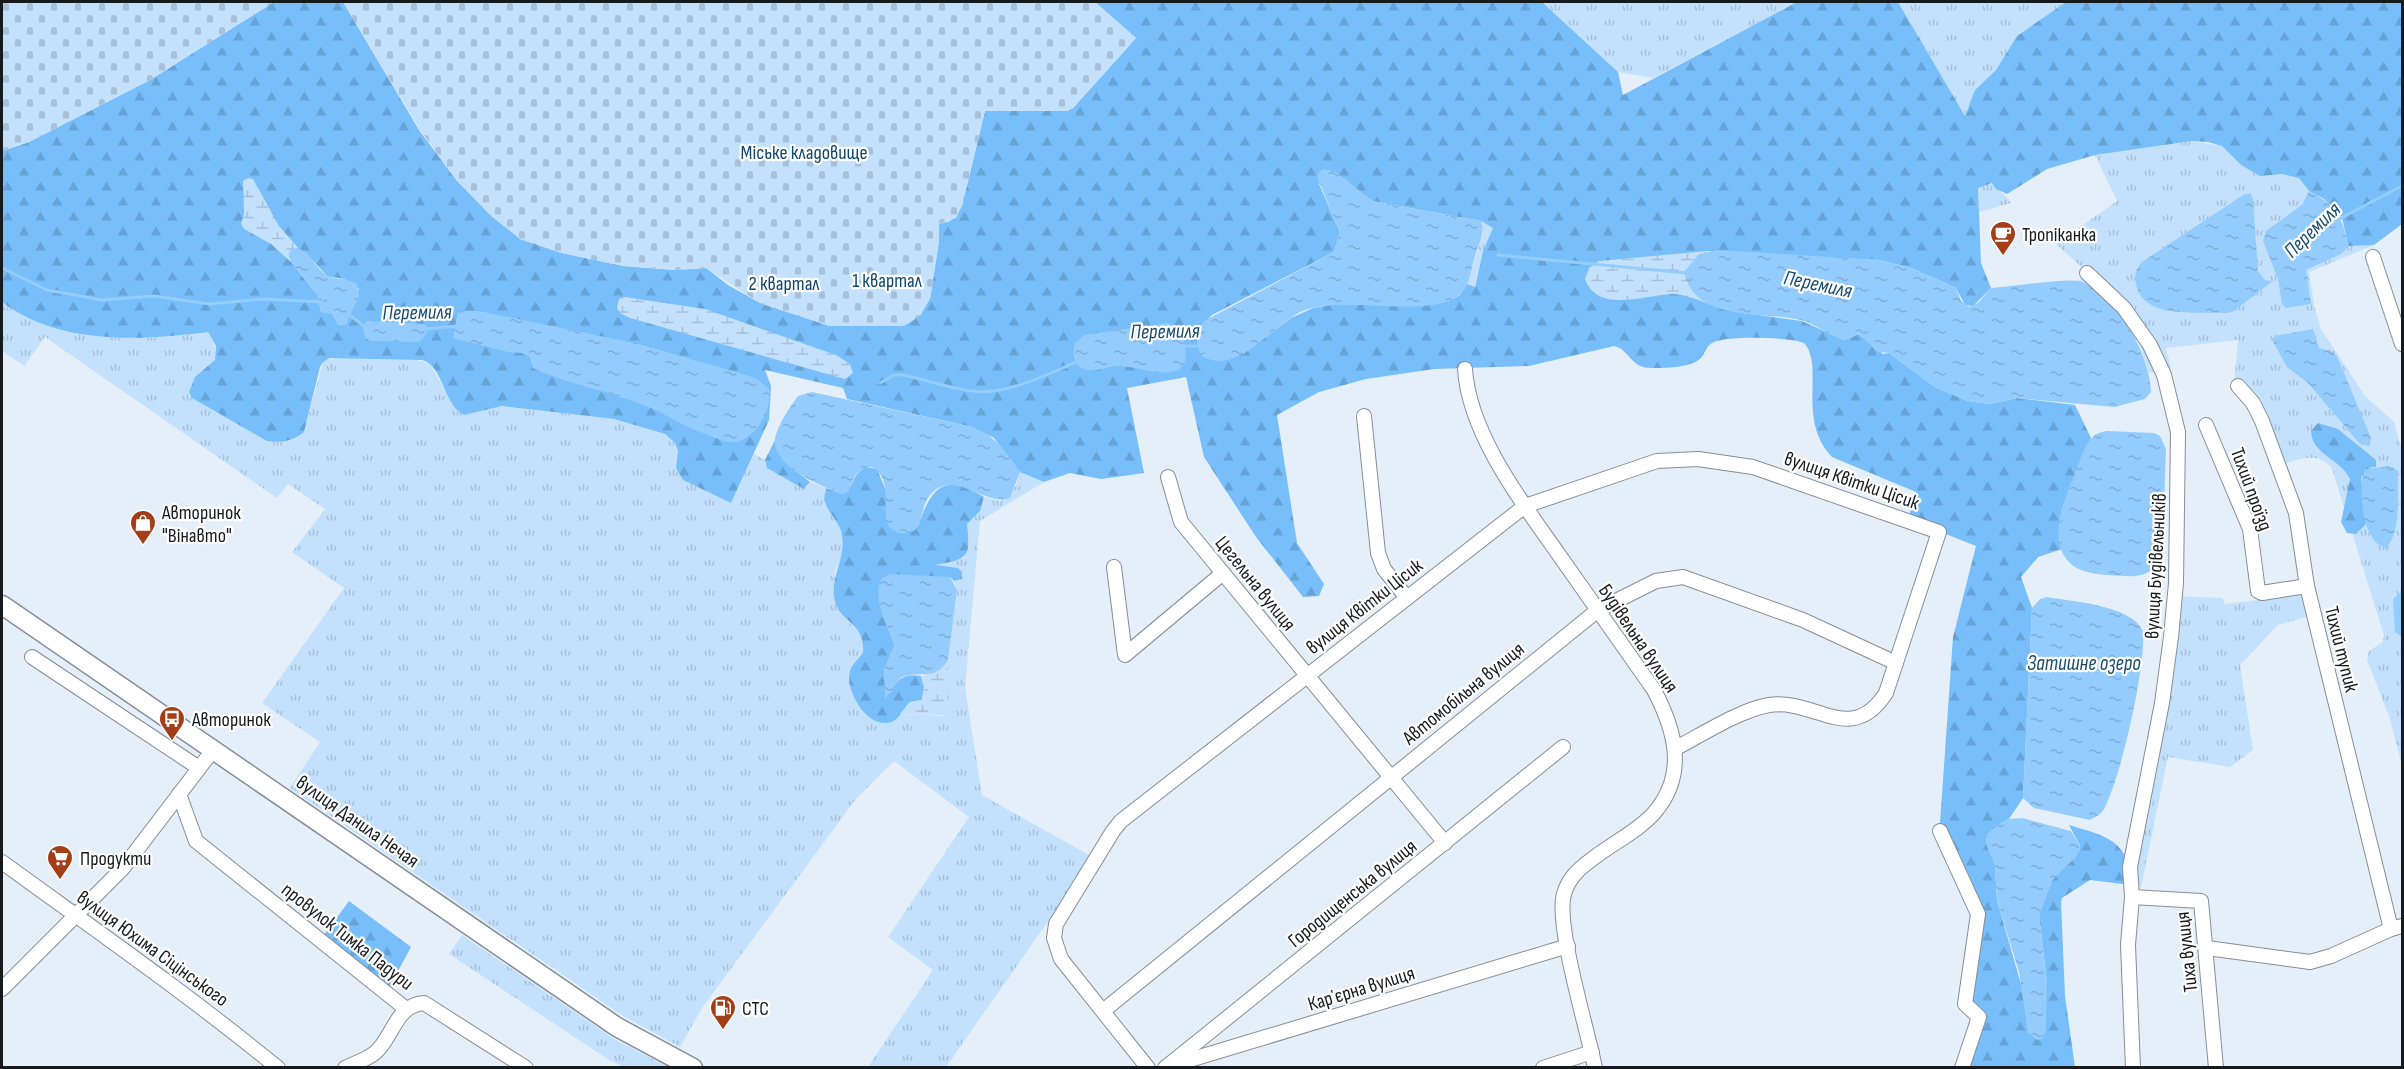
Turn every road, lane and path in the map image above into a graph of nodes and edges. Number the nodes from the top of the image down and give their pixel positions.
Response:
1 (2373, 257) dead end
2 (2087, 273) dead end
3 (2403, 344) edge
4 (1465, 369) dead end
5 (2238, 386) dead end
6 (1364, 416) dead end
7 (2206, 425) dead end
8 (1168, 477) dead end
9 (1525, 506) junction
10 (1114, 567) dead end
11 (1223, 573) junction
12 (2307, 586) junction
13 (1407, 598) junction
14 (2, 605) edge
15 (1598, 610) junction
16 (32, 657) dead end
17 (1896, 663) junction
18 (1306, 675) junction
19 (1563, 747) dead end
20 (1676, 748) junction
21 (213, 750) junction
22 (199, 768) junction
23 (1391, 777) junction
24 (179, 794) junction
25 (1940, 831) dead end
26 (1445, 843) junction
27 (2, 862) edge
28 (2132, 897) junction
29 (77, 916) junction
30 (2397, 928) edge
31 (1568, 946) junction
32 (2207, 948) junction
33 (2, 989) edge
34 (405, 1008) junction
35 (1103, 1011) junction
36 (1592, 1052) junction
37 (279, 1068) edge
38 (345, 1068) edge
39 (526, 1068) edge
40 (693, 1068) edge
41 (1148, 1068) edge
42 (1165, 1068) edge
43 (1543, 1068) edge
44 (1595, 1068) edge
45 (1962, 1068) edge
46 (2133, 1068) edge
47 (2216, 1068) edge

1 - 3 street
2 - 28 street, вулиця Будівельників
4 - 9 street, Будівельна вулиця
5 - 12 street, Тихий тупик
6 - 13 street
7 - 12 street, Тихий проїзд
8 - 11 street, Цегельна вулиця
9 - 13 street, вулиця Квітки Цісик
9 - 15 street, Будівельна вулиця
9 - 17 street, вулиця Квітки Цісик
10 - 11 street
11 - 18 street, Цегельна вулиця
12 - 30 street, Тихий тупик
13 - 18 street, вулиця Квітки Цісик
14 - 21 main road, вулиця Данила Нечая
15 - 17 street, Автомобільна вулиця
15 - 20 street, Будівельна вулиця
15 - 23 street, Автомобільна вулиця
16 - 22 street
17 - 20 street
18 - 23 street, Цегельна вулиця
18 - 35 street, вулиця Квітки Цісик
19 - 26 street, Городищенська вулиця
20 - 31 street, Будівельна вулиця
21 - 22 street
21 - 40 main road, вулиця Данила Нечая
22 - 24 street
23 - 26 street, Цегельна вулиця
23 - 35 street, Автомобільна вулиця
24 - 29 street
24 - 34 street, провулок Тимка Падури
25 - 45 street
26 - 42 street, Городищенська вулиця
27 - 29 street, вулиця Юхима Сіцінського
28 - 32 street, Тиха вулиця
28 - 46 street, вулиця Будівельників
29 - 33 street
29 - 37 street, вулиця Юхима Сіцінського
30 - 32 street, Тихий тупик
31 - 36 street, Будівельна вулиця
31 - 42 street, Карʼєрна вулиця
32 - 47 street, Тиха вулиця
34 - 38 street
34 - 39 street, провулок Тимка Падури
35 - 41 street, вулиця Квітки Цісик
36 - 43 street
36 - 44 street, Будівельна вулиця

